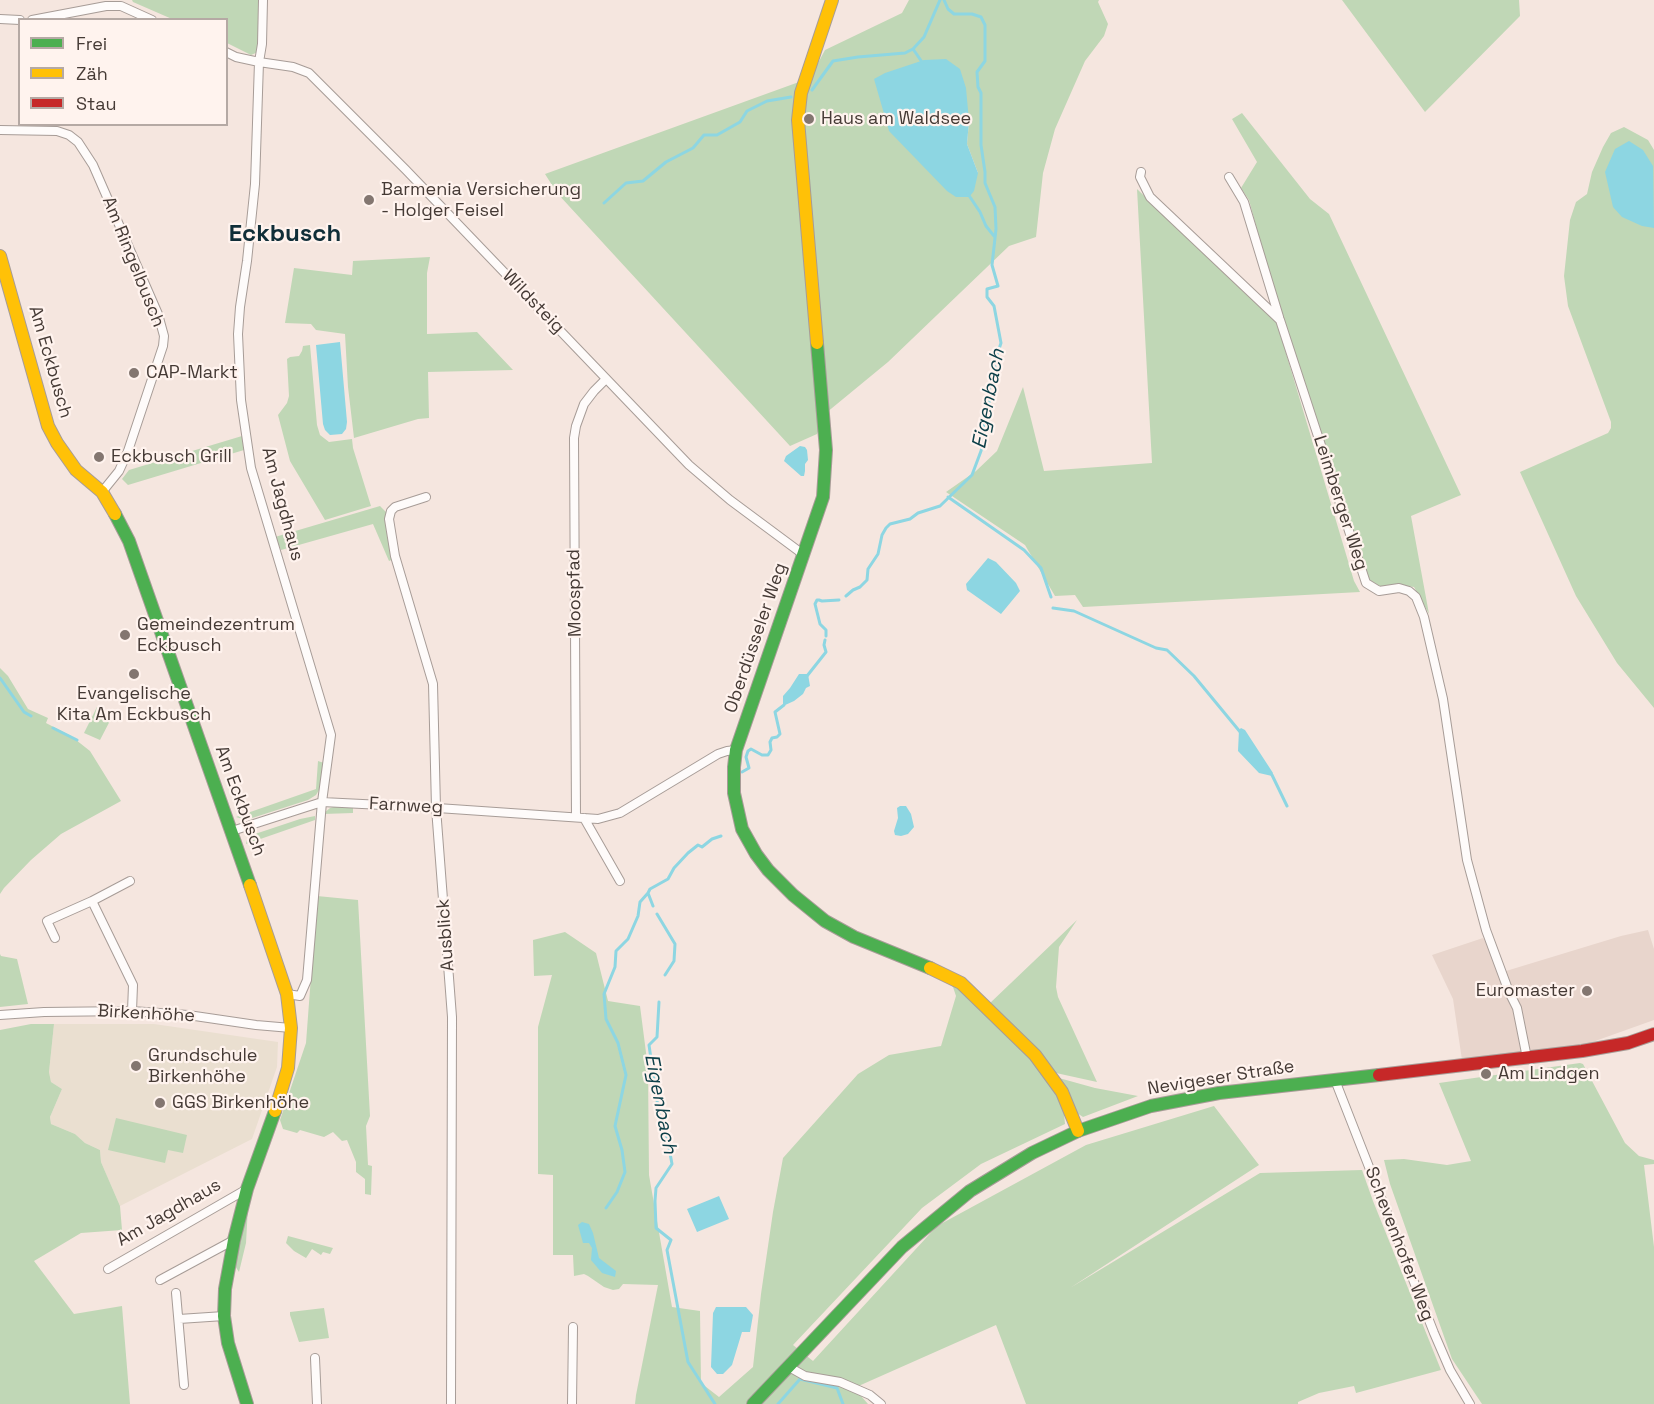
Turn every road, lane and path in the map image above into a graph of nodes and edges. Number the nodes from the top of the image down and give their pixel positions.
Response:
1 (263, 0) edge
2 (832, 0) edge
3 (43, 18) edge
4 (148, 18) edge
5 (0, 19) edge
6 (18, 20) edge
7 (228, 53) edge
8 (259, 62) junction
9 (0, 130) edge
10 (1141, 172) dead end
11 (1229, 177) dead end
12 (0, 256) edge
13 (1280, 320) junction
14 (606, 379) junction
15 (102, 492) junction
16 (426, 497) dead end
17 (804, 555) junction
18 (736, 750) junction
19 (322, 802) junction
20 (436, 808) junction
21 (580, 818) junction
22 (232, 831) junction
23 (620, 880) dead end
24 (130, 881) dead end
25 (92, 901) junction
26 (55, 938) dead end
27 (288, 998) junction
28 (132, 1011) junction
29 (0, 1015) edge
30 (291, 1028) junction
31 (1654, 1034) edge
32 (1527, 1058) junction
33 (1335, 1080) junction
34 (1078, 1131) junction
35 (247, 1189) junction
36 (234, 1240) junction
37 (108, 1269) dead end
38 (160, 1280) dead end
39 (176, 1293) dead end
40 (224, 1316) junction
41 (179, 1319) junction
42 (573, 1327) dead end
43 (315, 1358) dead end
44 (789, 1367) junction
45 (184, 1385) dead end
46 (247, 1404) edge
47 (316, 1404) edge
48 (451, 1404) edge
49 (572, 1404) edge
50 (753, 1404) edge
51 (881, 1404) edge
52 (1470, 1404) edge

1 - 8 street, Am Jagdhaus
2 - 17 street, Oberdüsseler Weg
3 - 4 street
5 - 6 street
7 - 8 street
8 - 14 street, Wildsteig
8 - 19 street, Am Jagdhaus
9 - 15 street, Am Ringelbusch
10 - 13 street, Leimberger Weg
11 - 13 street
12 - 15 street, Am Eckbusch
13 - 32 street, Leimberger Weg
14 - 17 street, Wildsteig
14 - 21 street, Moospfad
15 - 22 street, Am Eckbusch
16 - 20 street, Ausblick
17 - 18 street, Oberdüsseler Weg
18 - 21 street, Farnweg
18 - 34 street, Oberdüsseler Weg
19 - 20 street, Farnweg
19 - 22 street, Farnweg
19 - 27 street, Am Jagdhaus
20 - 21 street, Farnweg
20 - 48 street, Ausblick
21 - 23 street
22 - 27 street, Am Eckbusch
24 - 25 street
25 - 26 street
25 - 28 street
27 - 30 street, Am Jagdhaus
28 - 29 street, Birkenhöhe
28 - 30 street, Birkenhöhe
30 - 35 street, Am Jagdhaus
31 - 32 street, Nevigeser Straße
32 - 33 street, Nevigeser Straße
33 - 34 street, Nevigeser Straße
33 - 52 street, Schevenhofer Weg
34 - 44 street, Nevigeser Straße
35 - 36 street, Am Jagdhaus
35 - 37 street, Am Jagdhaus
36 - 38 street
36 - 40 street, Am Jagdhaus
39 - 41 street
40 - 41 street
40 - 46 street, Am Jagdhaus
41 - 45 street
42 - 49 street
43 - 47 street
44 - 50 street, Nevigeser Straße
44 - 51 street

